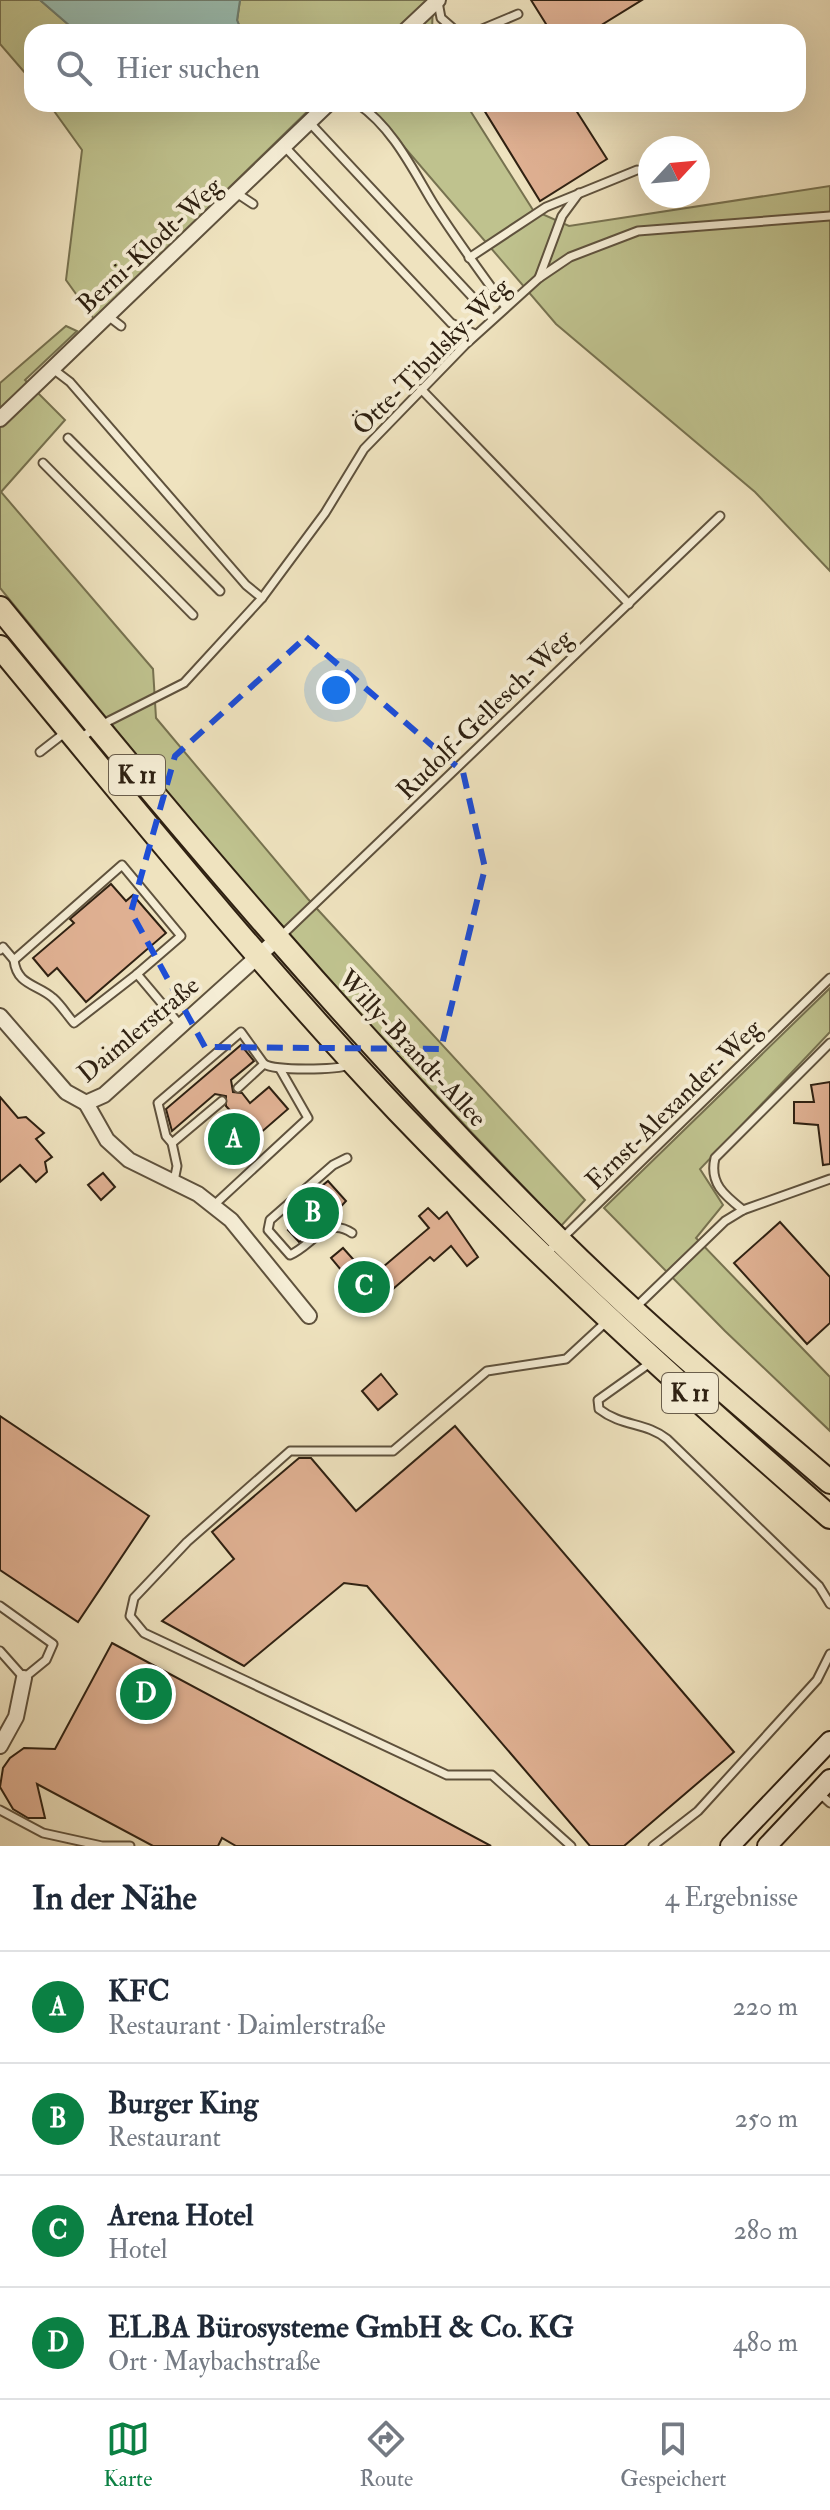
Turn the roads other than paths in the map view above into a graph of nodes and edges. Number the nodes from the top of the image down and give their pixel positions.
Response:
1 (438, 0) edge
2 (518, 14) dead end
3 (412, 24) edge
4 (448, 24) edge
5 (494, 24) edge
6 (320, 112) edge
7 (370, 112) edge
8 (310, 123) junction
9 (285, 147) junction
10 (637, 170) dead end
11 (580, 191) junction
12 (238, 194) junction
13 (253, 204) dead end
14 (830, 216) edge
15 (469, 258) junction
16 (539, 278) junction
17 (505, 306) junction
18 (108, 316) junction
19 (492, 318) junction
20 (121, 326) dead end
21 (475, 334) junction
22 (53, 369) junction
23 (421, 389) junction
24 (0, 419) edge
25 (68, 438) dead end
26 (43, 463) dead end
27 (720, 516) dead end
28 (220, 591) dead end
29 (262, 598) junction
30 (629, 604) junction
31 (0, 608) edge
32 (193, 615) dead end
33 (0, 647) edge
34 (97, 727) junction
35 (73, 735) junction
36 (40, 752) dead end
37 (276, 940) junction
38 (0, 950) edge
39 (258, 956) junction
40 (14, 960) junction
41 (137, 974) junction
42 (830, 978) edge
43 (0, 1016) edge
44 (181, 1027) junction
45 (830, 1043) edge
46 (353, 1062) junction
47 (264, 1064) junction
48 (280, 1069) junction
49 (238, 1088) dead end
50 (222, 1101) dead end
51 (86, 1103) junction
52 (172, 1143) junction
53 (347, 1158) dead end
54 (830, 1179) edge
55 (174, 1181) junction
56 (214, 1205) junction
57 (743, 1210) junction
58 (352, 1233) dead end
59 (560, 1241) junction
60 (543, 1257) junction
61 (632, 1310) junction
62 (309, 1316) dead end
63 (608, 1320) junction
64 (653, 1361) junction
65 (830, 1482) edge
66 (830, 1517) edge
67 (830, 1604) edge
68 (0, 1606) edge
69 (0, 1651) edge
70 (830, 1654) edge
71 (24, 1678) junction
72 (830, 1741) edge
73 (0, 1746) edge
74 (826, 1791) edge
75 (0, 1810) edge
76 (130, 1846) edge
77 (571, 1846) edge
78 (653, 1846) edge
79 (730, 1846) edge
80 (767, 1846) edge

1 - 3 street
1 - 4 lane
2 - 5 lane
6 - 8 street, Berni-Klodt-Weg
7 - 15 lane
8 - 9 street, Berni-Klodt-Weg
8 - 19 lane
9 - 12 street, Berni-Klodt-Weg
9 - 21 lane
10 - 11 lane
11 - 15 lane
11 - 16 lane
12 - 13 lane
12 - 18 street, Berni-Klodt-Weg
14 - 16 lane, Ötte-Tibulsky-Weg
15 - 17 lane
16 - 17 lane, Ötte-Tibulsky-Weg
17 - 19 lane, Ötte-Tibulsky-Weg
18 - 20 lane
18 - 22 street, Berni-Klodt-Weg
19 - 21 lane, Ötte-Tibulsky-Weg
21 - 23 lane, Ötte-Tibulsky-Weg
22 - 24 street, Berni-Klodt-Weg
22 - 29 lane
23 - 29 lane, Ötte-Tibulsky-Weg
23 - 30 lane
25 - 28 lane
26 - 32 lane
27 - 30 lane, Rudolf-Gellesch-Weg
29 - 34 lane, Ötte-Tibulsky-Weg
30 - 37 lane, Rudolf-Gellesch-Weg
31 - 34 main road, Willy-Brandt-Allee / K 11
33 - 35 main road, Willy-Brandt-Allee / K 11
34 - 35 lane, Ötte-Tibulsky-Weg
34 - 37 main road, Willy-Brandt-Allee / K 11
35 - 36 lane, Ötte-Tibulsky-Weg
35 - 39 main road, Willy-Brandt-Allee / K 11
37 - 39 street, Daimlerstraße
37 - 59 main road, Willy-Brandt-Allee / K 11
38 - 40 lane
39 - 44 street, Daimlerstraße
39 - 46 main road, Willy-Brandt-Allee / K 11
40 - 41 lane
40 - 41 lane
41 - 44 lane
42 - 59 lane, Ernst-Alexander-Weg
43 - 51 street, Daimlerstraße
44 - 51 street, Daimlerstraße
45 - 57 lane
46 - 48 lane
46 - 60 main road, Willy-Brandt-Allee / K 11
47 - 48 lane
47 - 49 lane
47 - 52 lane
48 - 56 lane
50 - 52 lane
51 - 55 street
52 - 55 lane
53 - 58 lane
54 - 57 lane
55 - 56 street
56 - 62 street
57 - 61 lane
59 - 60 lane, Ernst-Alexander-Weg
59 - 61 main road, Willy-Brandt-Allee / K 11
60 - 63 main road, Willy-Brandt-Allee / K 11
61 - 63 lane
61 - 65 main road, Willy-Brandt-Allee / K 11
63 - 64 main road, Willy-Brandt-Allee / K 11
63 - 77 lane
64 - 66 main road, Willy-Brandt-Allee / K 11
64 - 67 lane
68 - 71 lane
69 - 71 lane
70 - 78 lane
71 - 73 street
72 - 79 main road
74 - 80 main road
75 - 76 lane

